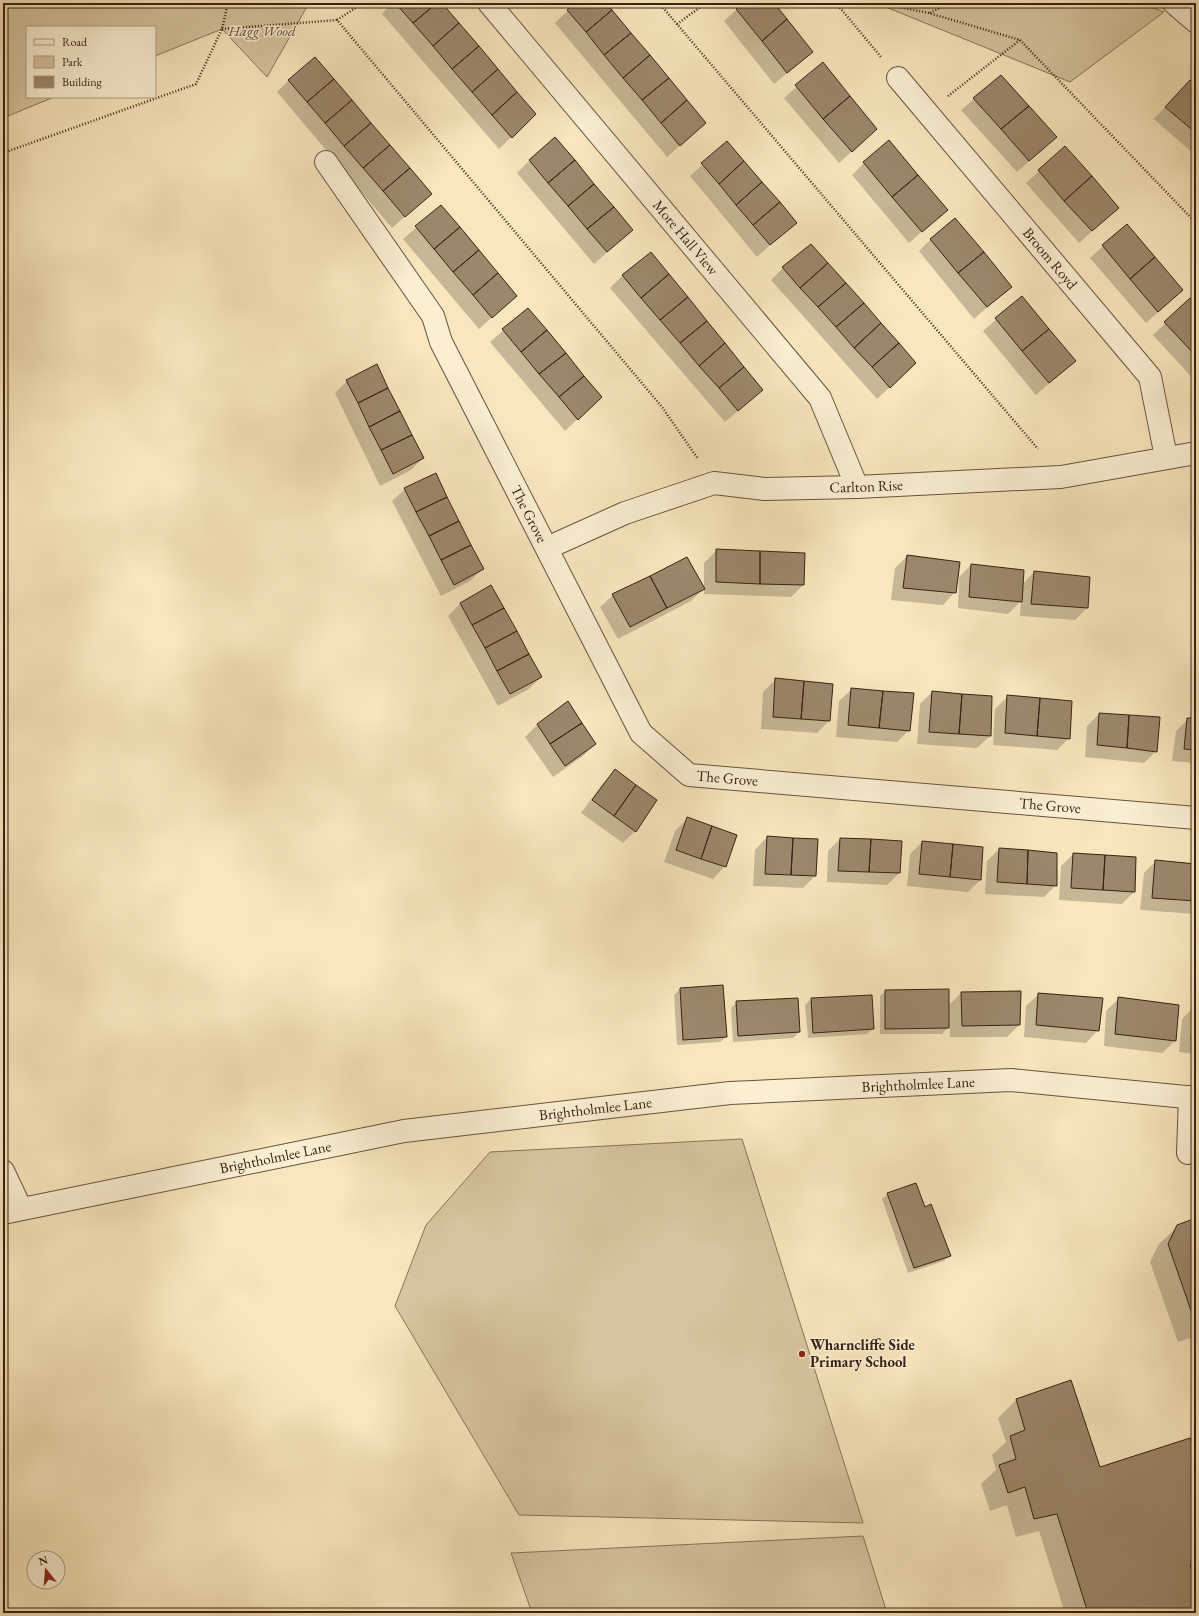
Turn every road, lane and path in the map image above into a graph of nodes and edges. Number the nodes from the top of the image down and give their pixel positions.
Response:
1 (228, 3) edge
2 (363, 3) edge
3 (489, 3) edge
4 (659, 3) edge
5 (706, 3) edge
6 (836, 3) edge
7 (878, 3) edge
8 (949, 3) edge
9 (1174, 3) edge
10 (929, 13) junction
11 (337, 20) junction
12 (1196, 22) edge
13 (677, 24) junction
14 (222, 29) junction
15 (1020, 40) junction
16 (898, 78) joint
17 (927, 112) junction
18 (3, 153) edge
19 (326, 162) dead end
20 (1196, 223) edge
21 (1196, 453) edge
22 (1166, 457) junction
23 (1061, 477) junction
24 (714, 483) junction
25 (857, 487) junction
26 (547, 548) junction
27 (1196, 818) edge
28 (1193, 1098) edge
29 (1188, 1153) dead end
30 (3, 1171) edge
31 (12, 1211) edge

1 - 14 path
2 - 11 path
3 - 25 street, More Hall View
4 - 13 path
5 - 13 path
6 - 16 path
7 - 10 path
8 - 10 path
9 - 12 street
10 - 15 path
11 - 14 path
11 - 24 path
13 - 23 path
14 - 18 path
15 - 17 path
15 - 20 path
16 - 17 street, Broom Royd
17 - 22 street, Broom Royd
19 - 26 street, The Grove
21 - 22 street, Carlton Rise
22 - 23 street, Carlton Rise
23 - 25 street, Carlton Rise
24 - 25 street, Carlton Rise
24 - 26 street, Carlton Rise
26 - 27 street, The Grove
28 - 29 street
28 - 31 street, Brightholmlee Lane
30 - 31 street

